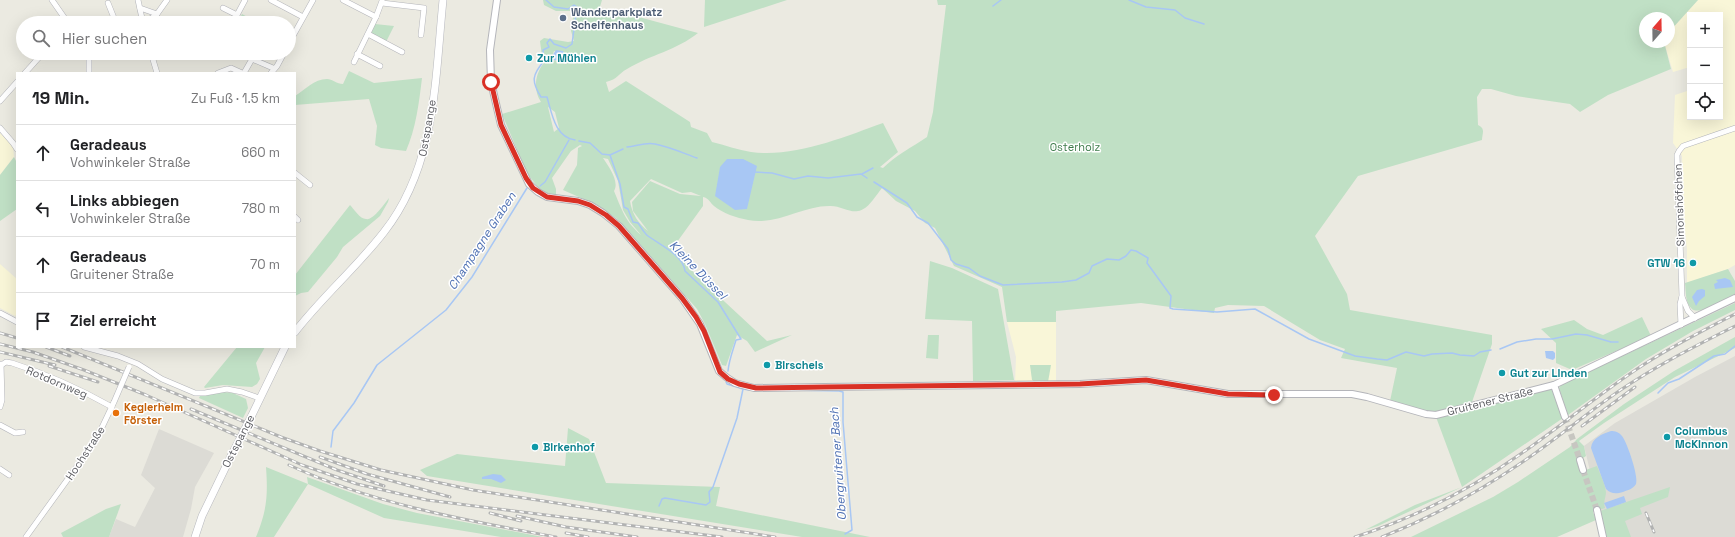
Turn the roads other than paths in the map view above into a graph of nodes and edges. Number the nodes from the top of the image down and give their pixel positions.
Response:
1 (52, 0) edge
2 (138, 0) edge
3 (167, 0) edge
4 (245, 0) edge
5 (272, 0) edge
6 (313, 0) edge
7 (443, 0) edge
8 (497, 0) edge
9 (347, 1) edge
10 (382, 1) edge
11 (108, 3) dead end
12 (140, 8) junction
13 (223, 8) dead end
14 (157, 14) junction
15 (63, 16) edge
16 (113, 16) edge
17 (142, 16) edge
18 (154, 16) edge
19 (303, 17) junction
20 (376, 17) junction
21 (296, 30) edge
22 (368, 34) junction
23 (421, 34) dead end
24 (402, 52) dead end
25 (357, 54) junction
26 (37, 60) edge
27 (89, 60) edge
28 (153, 60) edge
29 (251, 60) edge
30 (255, 60) edge
31 (280, 60) edge
32 (354, 62) dead end
33 (380, 66) dead end
34 (272, 71) edge
35 (26, 72) edge
36 (89, 72) edge
37 (157, 72) edge
38 (221, 72) edge
39 (241, 72) edge
40 (244, 72) edge
41 (16, 83) edge
42 (0, 101) edge
43 (0, 128) edge
44 (1735, 128) edge
45 (15, 141) edge
46 (296, 174) edge
47 (310, 185) dead end
48 (1682, 296) junction
49 (1735, 298) edge
50 (0, 313) edge
51 (1695, 318) junction
52 (16, 321) edge
53 (1681, 325) junction
54 (296, 331) edge
55 (90, 348) edge
56 (284, 348) edge
57 (103, 350) edge
58 (132, 361) junction
59 (1, 365) edge
60 (1554, 385) junction
61 (259, 398) junction
62 (113, 404) junction
63 (0, 406) edge
64 (1565, 417) tunnel mouth
65 (0, 425) edge
66 (23, 432) dead end
67 (1580, 460) tunnel mouth
68 (0, 469) edge
69 (1583, 470) tunnel mouth
70 (9, 475) dead end
71 (1597, 510) tunnel mouth
72 (26, 537) edge
73 (195, 537) edge
74 (1603, 537) edge

1 - 15 street
2 - 12 street
3 - 14 street
4 - 13 street
5 - 19 street
6 - 19 street
7 - 54 main road, Ostspange
8 - 60 street, Gruitener Straße
9 - 20 street
10 - 20 street
10 - 23 street
11 - 16 street
12 - 14 street
12 - 17 street
14 - 18 street
19 - 21 street
20 - 22 street
22 - 24 street
22 - 25 street
25 - 32 street
25 - 33 street
26 - 35 street
27 - 36 street
28 - 37 street
29 - 40 street
30 - 34 street
31 - 34 street
38 - 39 street
41 - 42 street
43 - 45 street
44 - 48 street, Simonshöfchen
46 - 47 street
48 - 51 street, Simonshöfchen
48 - 53 street, Simonshöfchen
49 - 51 street, Gruitener Straße
50 - 52 street
51 - 53 street, Gruitener Straße
53 - 60 street, Gruitener Straße
55 - 57 street
56 - 61 main road, Ostspange
57 - 58 street
58 - 61 street
58 - 62 street, Hochstraße, bridge
59 - 62 street, Rotdornweg
59 - 63 street
60 - 64 street
61 - 73 main road, Ostspange, bridge
62 - 72 street, Hochstraße
65 - 66 street
67 - 69 street
68 - 70 street
71 - 74 street

